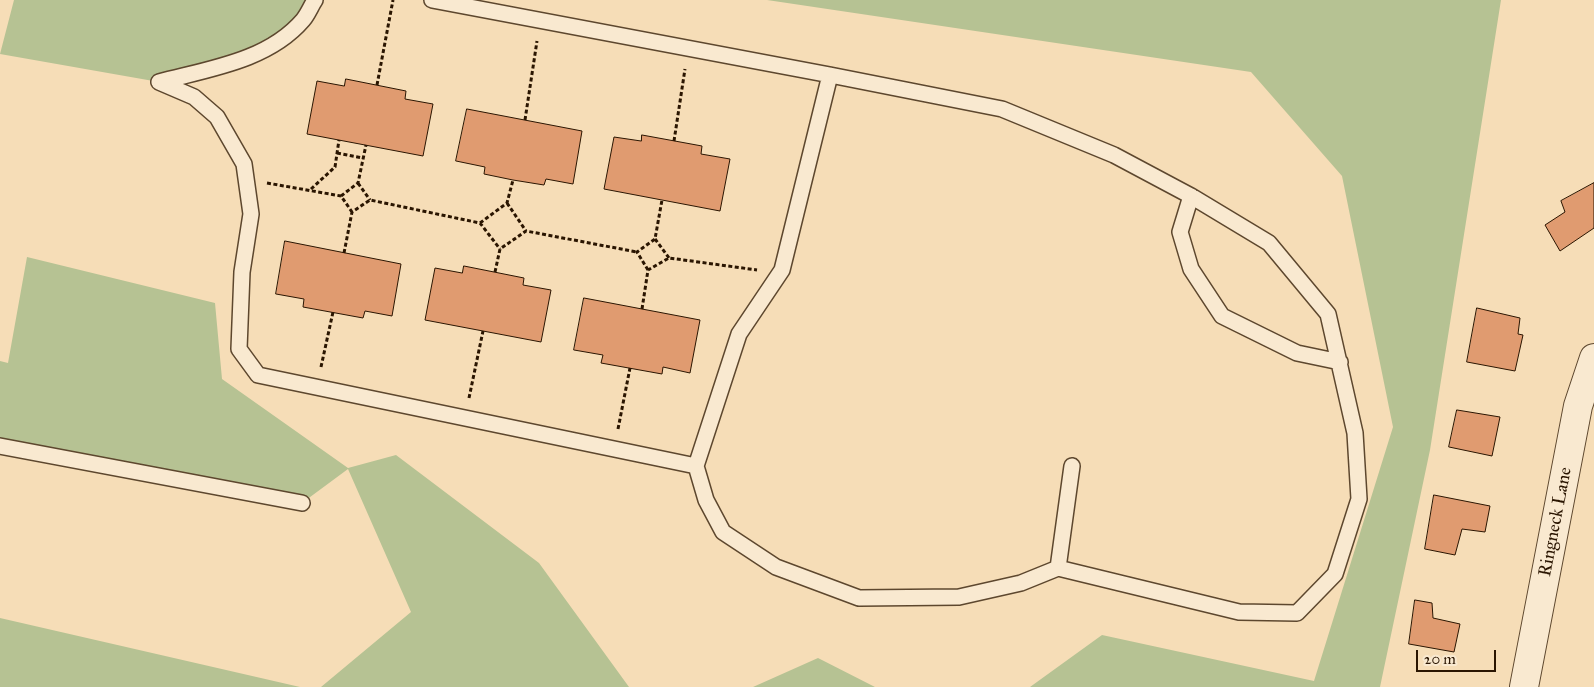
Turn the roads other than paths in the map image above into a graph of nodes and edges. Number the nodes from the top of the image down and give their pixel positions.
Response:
1 (315, 0) edge
2 (432, 0) edge
3 (830, 75) junction
4 (1191, 196) junction
5 (1594, 358) edge
6 (1340, 362) junction
7 (0, 446) edge
8 (696, 466) junction
9 (1072, 466) dead end
10 (302, 503) dead end
11 (1058, 568) junction
12 (1524, 687) edge

1 - 8 lane
2 - 3 lane
3 - 4 lane
3 - 8 lane
4 - 6 lane
4 - 6 lane
5 - 12 street, Ringneck Lane
6 - 11 lane
7 - 10 lane
8 - 11 lane
9 - 11 lane

